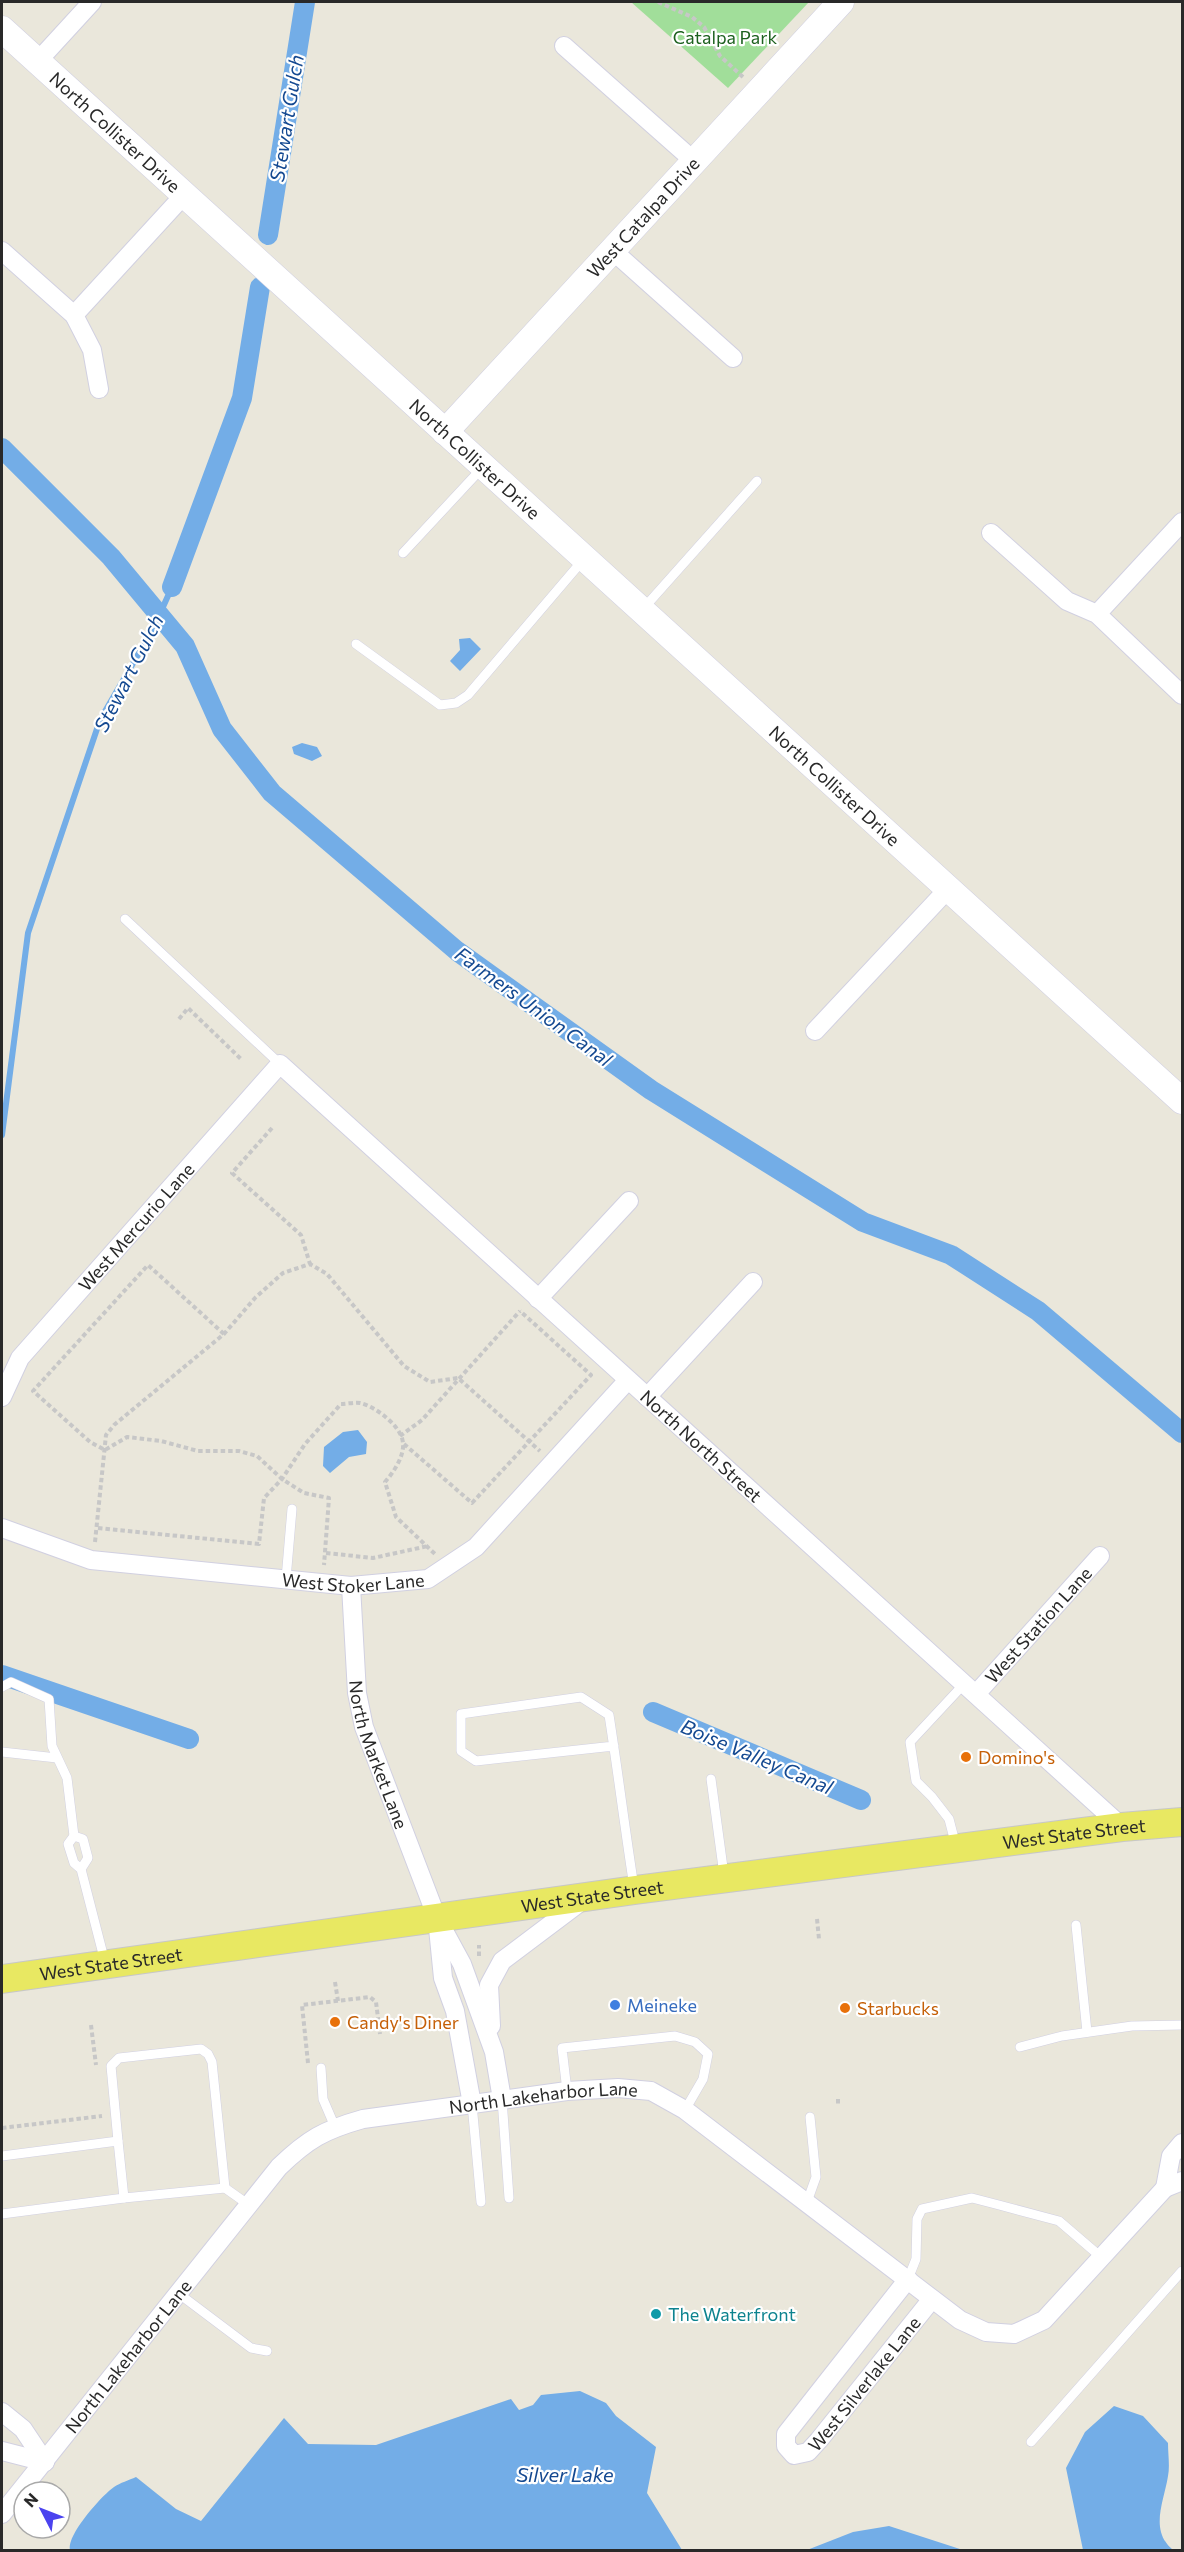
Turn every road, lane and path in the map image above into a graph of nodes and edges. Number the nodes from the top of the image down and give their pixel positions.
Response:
1 (92, 2) edge
2 (658, 2) edge
3 (841, 2) edge
4 (2, 32) edge
5 (564, 46) dead end
6 (37, 62) junction
7 (746, 80) dead end
8 (694, 161) junction
9 (184, 195) junction
10 (612, 250) junction
11 (2, 251) edge
12 (74, 315) junction
13 (733, 358) dead end
14 (99, 389) dead end
15 (445, 432) junction
16 (483, 467) junction
17 (757, 481) dead end
18 (1182, 522) edge
19 (991, 532) dead end
20 (403, 553) dead end
21 (584, 559) junction
22 (642, 610) junction
23 (1096, 615) junction
24 (356, 644) dead end
25 (1182, 695) edge
26 (948, 889) junction
27 (125, 919) dead end
28 (179, 1019) dead end
29 (815, 1031) dead end
30 (241, 1059) dead end
31 (280, 1065) junction
32 (1182, 1101) edge
33 (272, 1128) dead end
34 (629, 1201) dead end
35 (310, 1264) junction
36 (753, 1282) dead end
37 (538, 1299) junction
38 (520, 1311) junction
39 (224, 1334) junction
40 (458, 1378) junction
41 (628, 1380) junction
42 (647, 1396) junction
43 (2, 1397) edge
44 (400, 1436) junction
45 (529, 1442) junction
46 (404, 1444) junction
47 (105, 1450) junction
48 (553, 1463) junction
49 (282, 1479) junction
50 (292, 1509) dead end
51 (2, 1528) edge
52 (98, 1528) junction
53 (428, 1546) junction
54 (326, 1553) junction
55 (1100, 1556) dead end
56 (90, 1560) junction
57 (441, 1562) dead end
58 (317, 1564) dead end
59 (286, 1579) junction
60 (351, 1586) junction
61 (2, 1687) edge
62 (970, 1689) junction
63 (614, 1746) junction
64 (2, 1752) edge
65 (57, 1758) junction
66 (711, 1779) dead end
67 (1182, 1822) edge
68 (1122, 1827) junction
69 (74, 1836) junction
70 (957, 1849) junction
71 (81, 1869) junction
72 (725, 1880) junction
73 (635, 1890) junction
74 (586, 1898) junction
75 (437, 1918) junction
76 (817, 1919) dead end
77 (1076, 1925) dead end
78 (819, 1939) dead end
79 (106, 1965) junction
80 (2, 1979) edge
81 (335, 1982) dead end
82 (338, 2001) junction
83 (91, 2025) dead end
84 (1182, 2025) edge
85 (1088, 2032) junction
86 (380, 2034) dead end
87 (1020, 2047) dead end
88 (494, 2052) junction
89 (321, 2068) dead end
90 (97, 2071) dead end
91 (310, 2075) dead end
92 (567, 2091) junction
93 (502, 2099) junction
94 (472, 2104) junction
95 (101, 2105) dead end
96 (685, 2110) junction
97 (810, 2117) dead end
98 (335, 2127) junction
99 (2, 2128) edge
100 (118, 2141) junction
101 (1182, 2143) edge
102 (2, 2156) edge
103 (1182, 2181) edge
104 (1165, 2187) junction
105 (225, 2188) junction
106 (124, 2198) junction
107 (509, 2198) dead end
108 (481, 2202) dead end
109 (807, 2202) junction
110 (249, 2205) junction
111 (2, 2214) edge
112 (1101, 2257) junction
113 (1182, 2271) edge
114 (908, 2279) junction
115 (178, 2293) junction
116 (932, 2299) junction
117 (267, 2351) dead end
118 (2, 2412) edge
119 (1031, 2442) dead end
120 (2, 2451) edge
121 (45, 2462) junction
122 (2, 2514) edge

1 - 6 street
2 - 7 path
3 - 8 street, West Catalpa Drive
4 - 6 street, North Collister Drive
5 - 8 street
6 - 9 street, North Collister Drive
8 - 10 street, West Catalpa Drive
9 - 12 street
9 - 15 street, North Collister Drive
10 - 13 street
10 - 15 street, West Catalpa Drive
11 - 12 street
12 - 14 street
15 - 16 street, North Collister Drive
16 - 20 lane
16 - 21 street, North Collister Drive
17 - 22 lane
18 - 23 street
19 - 23 street
21 - 22 street, North Collister Drive
21 - 24 lane
22 - 26 street, North Collister Drive
23 - 25 street
26 - 29 street
26 - 32 street, North Collister Drive
27 - 31 lane
28 - 30 path
31 - 37 street, North North Street
31 - 43 street, West Mercurio Lane
33 - 35 path
34 - 37 street
35 - 39 path
35 - 40 path
36 - 42 street
37 - 38 path
37 - 41 street, North North Street
38 - 40 path
38 - 45 path
39 - 47 path
39 - 47 path
40 - 44 path
40 - 45 path
41 - 42 street, North North Street
41 - 48 street, West Stoker Lane
42 - 62 street, North North Street
44 - 46 path
44 - 49 path
45 - 46 path
45 - 48 path
46 - 53 path
47 - 49 path
47 - 52 path
48 - 60 street, West Stoker Lane
49 - 52 path
49 - 54 path
50 - 59 lane
51 - 56 street, West Stoker Lane
52 - 56 path
53 - 54 path
53 - 57 path
54 - 58 path
55 - 62 street, West Station Lane
56 - 59 street, West Stoker Lane
59 - 60 street, West Stoker Lane
60 - 75 street, North Market Lane
61 - 65 lane
62 - 68 street, North North Street
62 - 70 lane
63 - 63 lane
63 - 73 lane
64 - 65 lane
65 - 69 lane
66 - 72 lane
67 - 68 main road, West State Street
68 - 70 main road, West State Street
69 - 71 lane
69 - 71 lane
70 - 72 main road, West State Street
71 - 79 lane
72 - 73 main road, West State Street
73 - 74 main road, West State Street
74 - 75 main road, West State Street
74 - 88 street
75 - 79 main road, West State Street
75 - 88 street
75 - 94 street
76 - 78 path
77 - 85 lane
79 - 80 main road, West State Street
81 - 82 path
82 - 86 path
82 - 91 path
83 - 90 path
84 - 85 lane
85 - 87 lane
88 - 93 street
89 - 98 lane
92 - 93 street, North Lakeharbor Lane
92 - 96 street, North Lakeharbor Lane
92 - 96 lane
93 - 94 street, North Lakeharbor Lane
93 - 107 lane
94 - 98 street, North Lakeharbor Lane
94 - 108 lane
95 - 99 path
96 - 109 street, North Lakeharbor Lane
97 - 109 lane
98 - 110 street, North Lakeharbor Lane
100 - 102 lane
100 - 105 lane
100 - 106 lane
101 - 104 street
103 - 104 street, North Lakeharbor Lane
104 - 112 street, North Lakeharbor Lane
105 - 106 lane
105 - 110 lane
106 - 111 lane
109 - 114 street, North Lakeharbor Lane
110 - 115 street, North Lakeharbor Lane
112 - 114 lane
112 - 116 street, North Lakeharbor Lane
113 - 119 lane
114 - 116 street, North Lakeharbor Lane
114 - 116 street, West Silverlake Lane
115 - 117 lane
115 - 121 street, North Lakeharbor Lane
118 - 121 street
120 - 121 street
121 - 122 street, North Lakeharbor Lane

